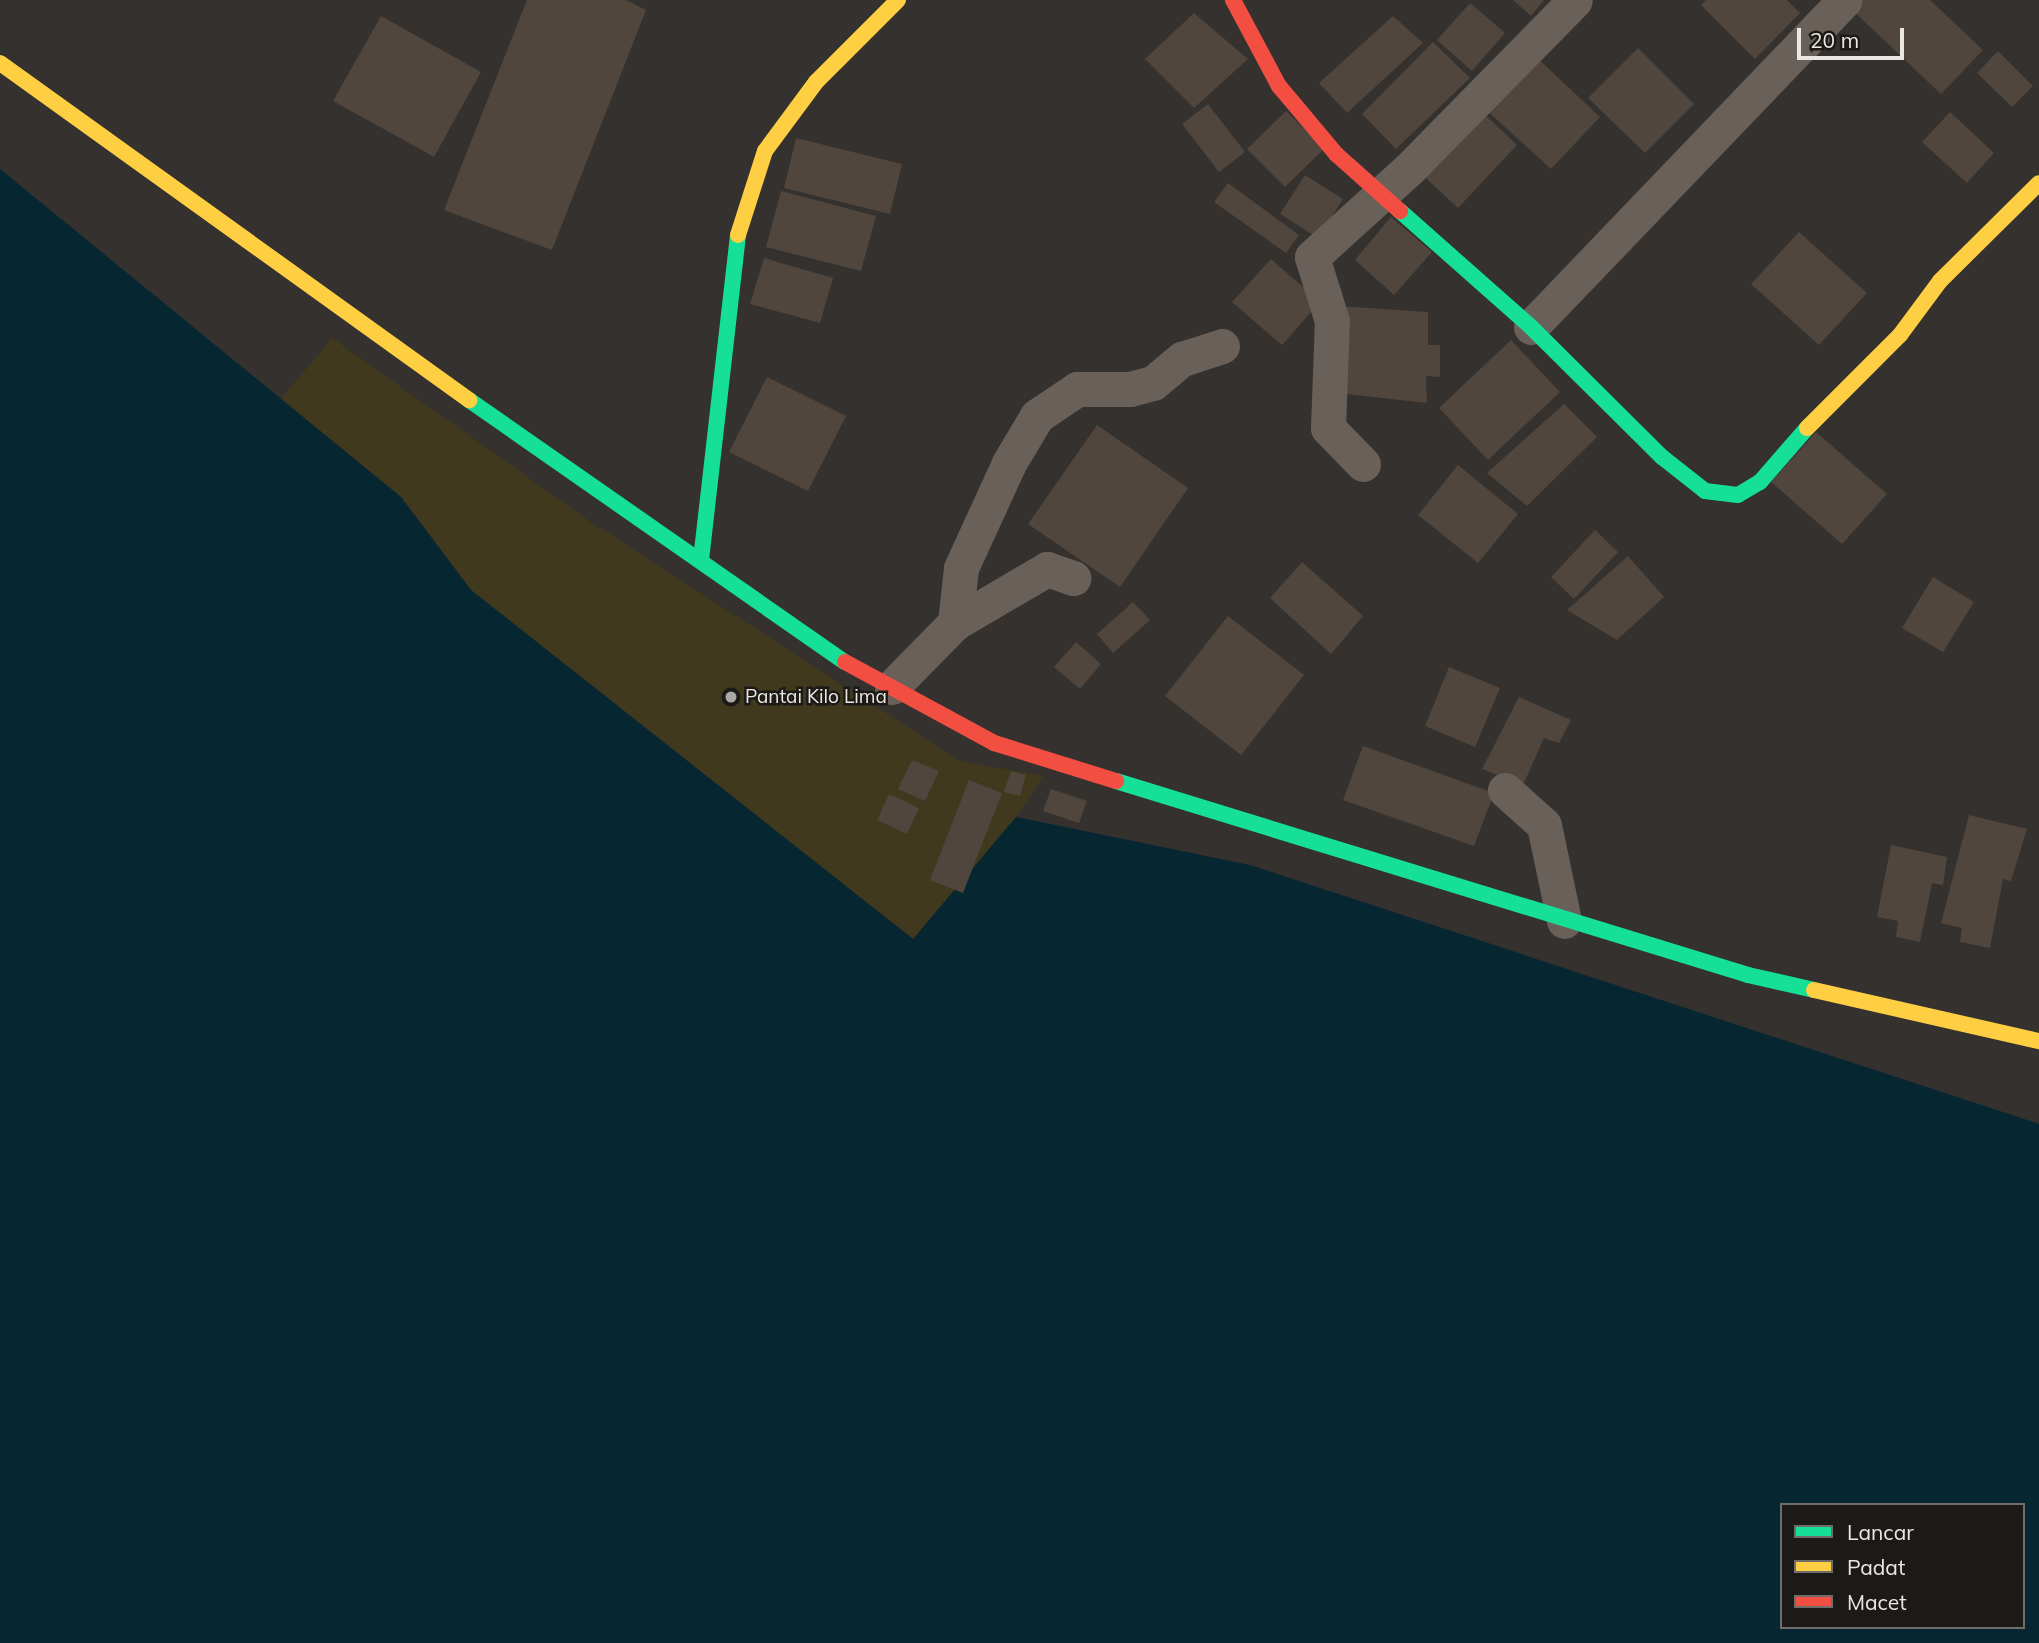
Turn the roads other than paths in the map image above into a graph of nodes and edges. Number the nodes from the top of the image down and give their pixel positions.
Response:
1 (898, 0) edge
2 (1233, 0) edge
3 (1575, 0) edge
4 (1845, 0) edge
5 (0, 63) edge
6 (2039, 183) edge
7 (1382, 192) junction
8 (1531, 327) junction
9 (1222, 346) dead end
10 (1363, 464) dead end
11 (701, 560) junction
12 (1073, 578) dead end
13 (955, 623) junction
14 (892, 687) junction
15 (1505, 790) dead end
16 (1564, 920) junction
17 (2039, 1041) edge

1 - 11 main road
2 - 7 main road
3 - 7 street
4 - 8 street
5 - 11 main road
6 - 8 main road
7 - 8 main road
7 - 10 street
9 - 13 street
11 - 14 main road
12 - 13 street
13 - 14 street
14 - 16 main road
15 - 16 street
16 - 17 main road

